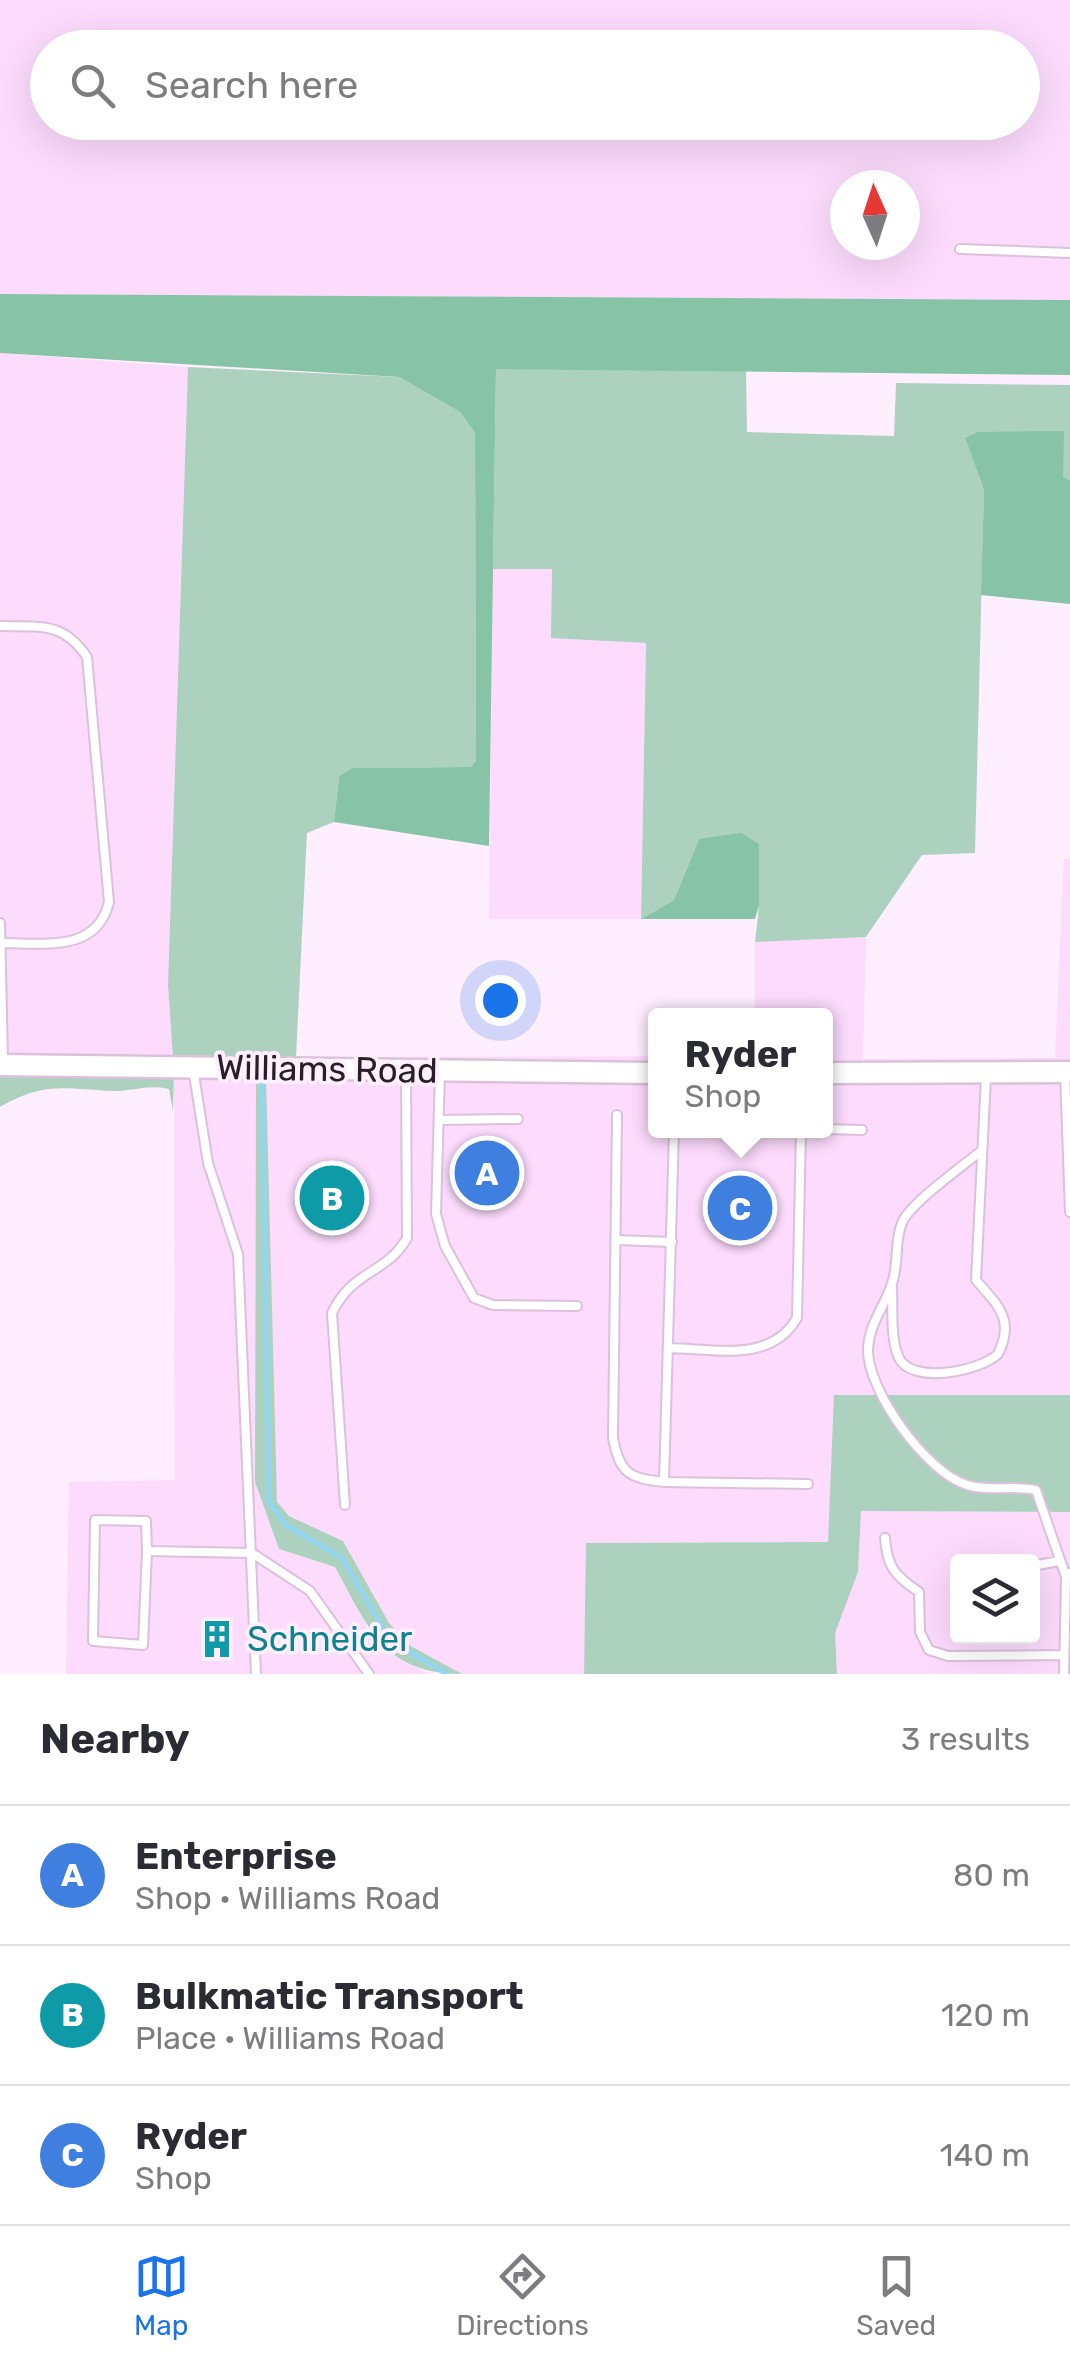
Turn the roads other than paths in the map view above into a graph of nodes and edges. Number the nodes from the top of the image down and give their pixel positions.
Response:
1 (960, 249) dead end
2 (1070, 253) edge
3 (0, 626) edge
4 (0, 923) edge
5 (3, 943) junction
6 (2, 1065) edge
7 (193, 1068) junction
8 (406, 1070) junction
9 (440, 1071) junction
10 (987, 1072) junction
11 (1068, 1072) edge
12 (648, 1073) edge
13 (833, 1073) edge
14 (618, 1115) dead end
15 (518, 1119) dead end
16 (438, 1120) junction
17 (833, 1129) edge
18 (862, 1130) dead end
19 (1068, 1135) edge
20 (674, 1138) edge
21 (801, 1138) edge
22 (981, 1150) junction
23 (1070, 1212) edge
24 (616, 1240) junction
25 (672, 1242) junction
26 (892, 1286) junction
27 (577, 1306) dead end
28 (669, 1348) junction
29 (664, 1482) junction
30 (808, 1484) dead end
31 (345, 1504) dead end
32 (884, 1538) dead end
33 (147, 1551) junction
34 (252, 1553) junction
35 (1059, 1561) junction
36 (1040, 1565) edge
37 (1068, 1575) edge
38 (1064, 1655) junction
39 (256, 1674) edge
40 (370, 1674) edge
41 (1064, 1674) edge

1 - 2 lane
3 - 5 lane
4 - 5 lane
5 - 6 lane
6 - 7 main road, Williams Road
7 - 8 main road, Williams Road
7 - 34 lane
8 - 9 main road, Williams Road
8 - 31 lane
9 - 12 main road, Williams Road
9 - 16 lane
10 - 11 main road
10 - 13 main road
10 - 22 lane
11 - 19 lane
14 - 24 lane
15 - 16 lane
16 - 27 lane
17 - 18 lane
19 - 23 lane
20 - 25 lane
21 - 28 lane
22 - 26 lane
22 - 26 lane
24 - 25 lane
24 - 29 lane
25 - 28 lane
26 - 35 lane
28 - 29 lane
29 - 30 lane
32 - 38 lane
33 - 33 lane
33 - 34 lane
34 - 39 lane
34 - 40 lane
35 - 36 lane
35 - 37 lane
37 - 38 lane
38 - 41 lane

